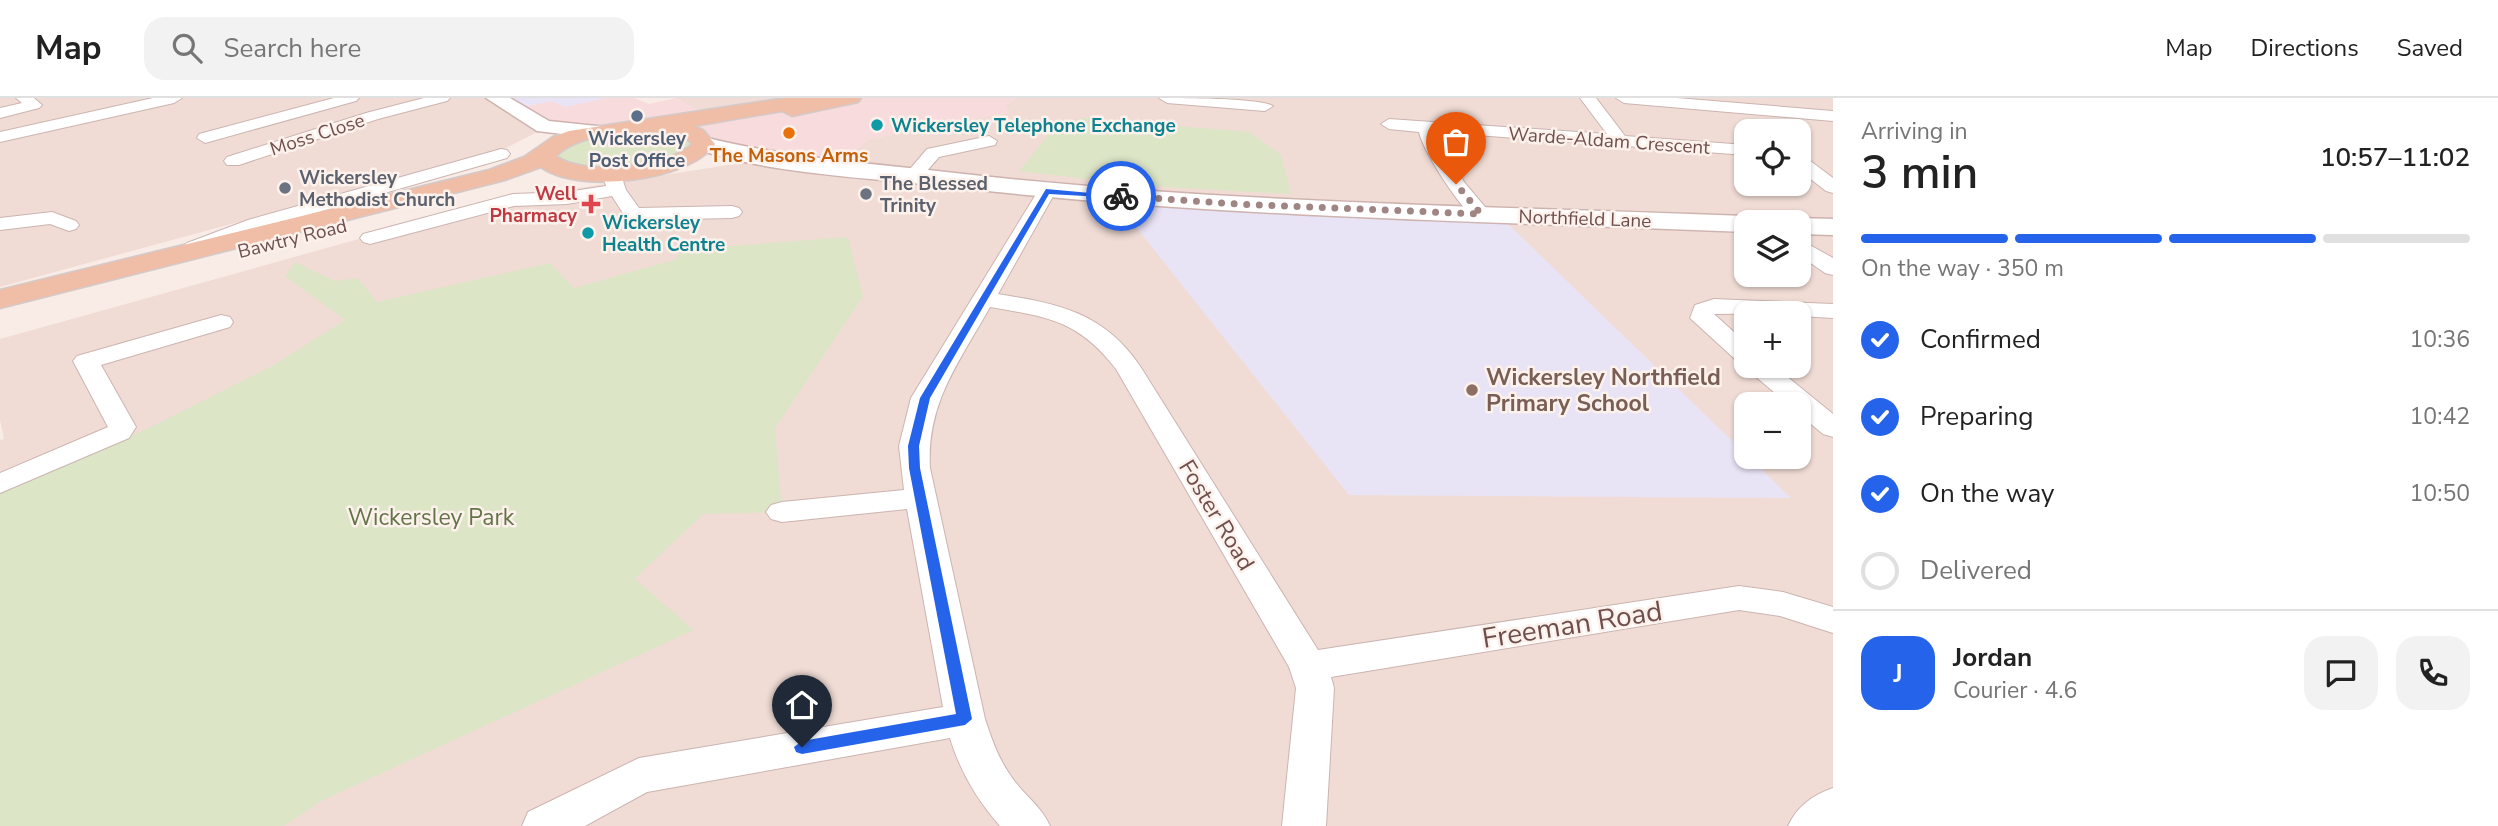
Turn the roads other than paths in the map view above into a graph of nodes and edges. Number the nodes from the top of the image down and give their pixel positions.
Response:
1 (24, 98) edge
2 (174, 98) edge
3 (351, 98) edge
4 (442, 98) edge
5 (496, 98) edge
6 (816, 98) edge
7 (851, 98) edge
8 (1167, 98) edge
9 (1588, 98) edge
10 (1624, 98) edge
11 (1265, 106) dead end
12 (0, 113) edge
13 (1833, 116) edge
14 (1389, 124) dead end
15 (653, 125) junction
16 (1429, 128) junction
17 (0, 137) edge
18 (205, 138) dead end
19 (702, 140) junction
20 (1620, 140) junction
21 (989, 141) dead end
22 (546, 143) junction
23 (1734, 149) edge
24 (501, 154) dead end
25 (1811, 156) edge
26 (1818, 156) dead end
27 (755, 157) junction
28 (233, 161) dead end
29 (658, 166) junction
30 (1811, 170) edge
31 (913, 176) junction
32 (605, 179) junction
33 (1833, 187) edge
34 (1046, 191) junction
35 (326, 212) junction
36 (732, 212) dead end
37 (1481, 214) junction
38 (0, 224) edge
39 (1734, 224) edge
40 (69, 225) dead end
41 (1811, 226) edge
42 (1833, 227) edge
43 (370, 239) dead end
44 (1811, 253) edge
45 (1833, 268) edge
46 (0, 299) edge
47 (983, 299) junction
48 (204, 300) dead end
49 (1734, 306) edge
50 (1811, 310) edge
51 (0, 311) edge
52 (1833, 311) edge
53 (1734, 346) edge
54 (1773, 378) edge
55 (1833, 428) edge
56 (0, 484) edge
57 (921, 498) junction
58 (782, 512) dead end
59 (1833, 620) edge
60 (1308, 666) junction
61 (965, 719) junction
62 (1833, 807) edge
63 (544, 826) edge
64 (1028, 826) edge
65 (1304, 826) edge
66 (1810, 826) edge

1 - 12 street
2 - 17 street
3 - 18 street
4 - 28 street, Moss Close
5 - 22 street
6 - 15 main road
7 - 19 main road
8 - 11 street
9 - 20 street
10 - 13 street
14 - 16 street, Warde-Aldam Crescent
15 - 19 main road
15 - 22 main road, Bawtry Road
16 - 20 street, Warde-Aldam Crescent
16 - 37 street
19 - 27 street, Northfield Lane
19 - 29 main road, Bawtry Road
20 - 23 street, Warde-Aldam Crescent
21 - 31 street
22 - 32 main road
22 - 35 main road, Bawtry Road
24 - 35 street, Bawtry Road
25 - 26 street
27 - 29 street, Northfield Lane
27 - 31 street, Northfield Lane
29 - 32 main road, Bawtry Road
30 - 33 street
31 - 34 street, Northfield Lane
32 - 36 street
32 - 43 street
32 - 51 main road, Bawtry Road
34 - 37 street, Northfield Lane
34 - 47 street
35 - 46 main road, Bawtry Road
37 - 39 street, Northfield Lane
38 - 40 street
41 - 42 street
44 - 45 street
47 - 57 street
47 - 60 street, Foster Road
48 - 56 street
49 - 53 street
50 - 52 street
54 - 55 street
57 - 58 street
57 - 61 street
59 - 60 street, Freeman Road
60 - 65 street, Foster Road
61 - 63 street
61 - 64 street
62 - 66 street

